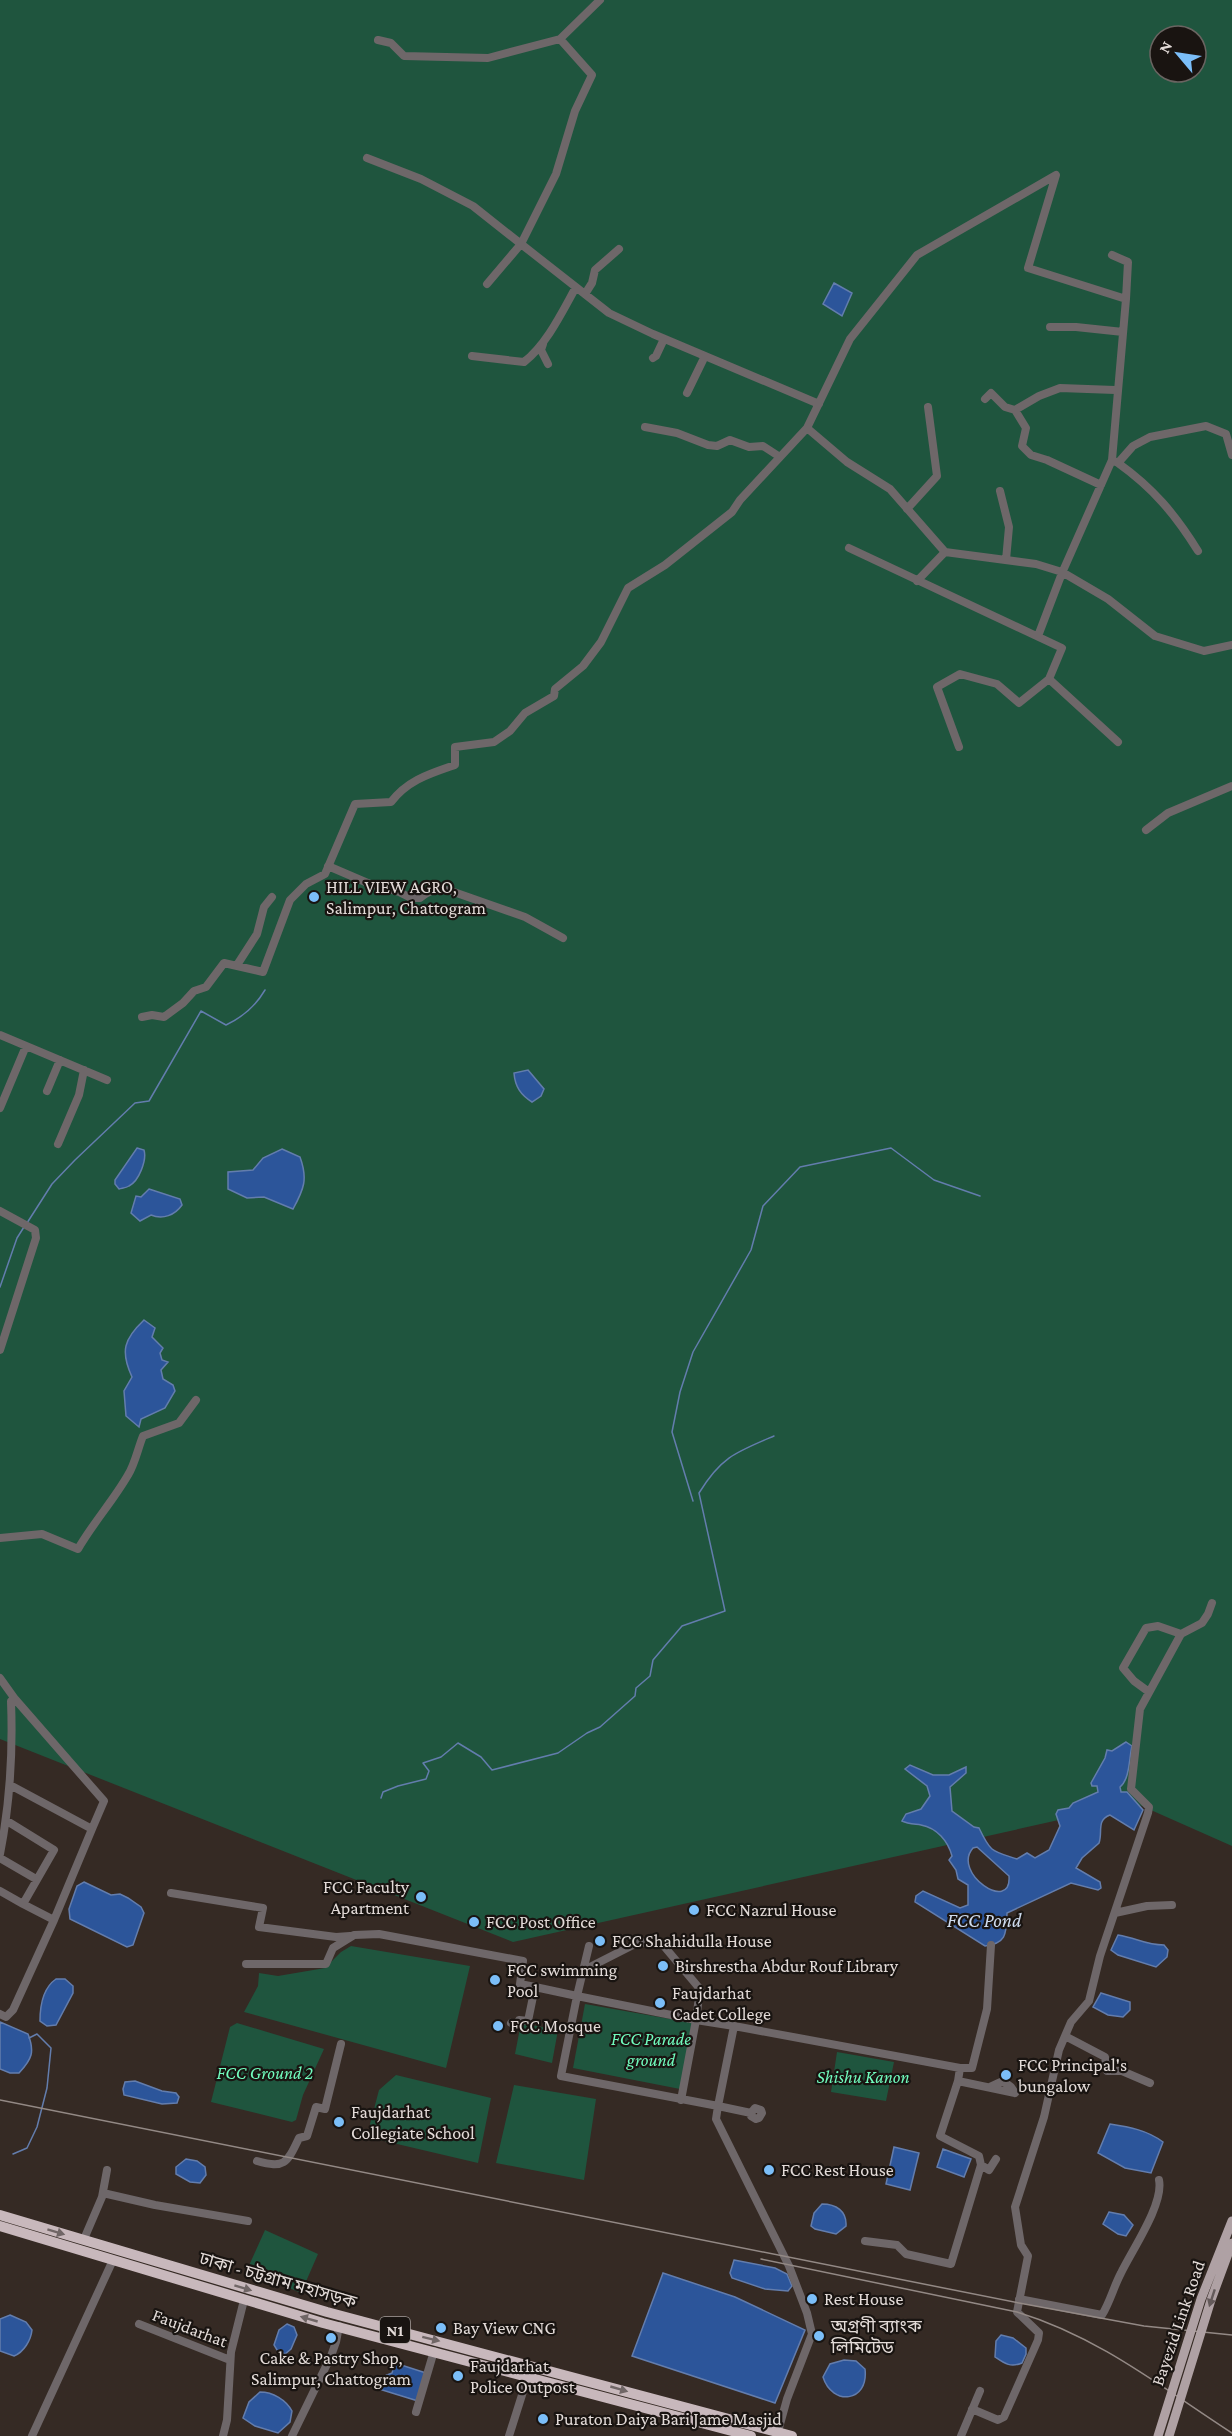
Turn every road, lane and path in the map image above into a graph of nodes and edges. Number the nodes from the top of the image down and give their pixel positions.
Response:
1 (600, 0) edge
2 (560, 39) junction
3 (378, 40) dead end
4 (367, 158) dead end
5 (521, 244) junction
6 (619, 249) dead end
7 (1112, 255) dead end
8 (488, 284) dead end
9 (576, 287) junction
10 (585, 294) junction
11 (1126, 299) junction
12 (1050, 327) dead end
13 (1123, 332) junction
14 (546, 337) junction
15 (664, 339) junction
16 (472, 356) dead end
17 (705, 356) junction
18 (653, 358) dead end
19 (548, 364) dead end
20 (1115, 390) dead end
21 (687, 393) dead end
22 (984, 399) dead end
23 (819, 404) junction
24 (928, 407) dead end
25 (1015, 410) junction
26 (645, 427) dead end
27 (807, 429) junction
28 (1232, 455) edge
29 (780, 456) junction
30 (1115, 461) junction
31 (1101, 485) junction
32 (1000, 492) dead end
33 (907, 509) junction
34 (849, 548) dead end
35 (1198, 551) dead end
36 (945, 552) junction
37 (1006, 560) junction
38 (1062, 573) junction
39 (917, 581) junction
40 (1038, 636) junction
41 (1232, 645) edge
42 (1049, 679) junction
43 (1118, 742) dead end
44 (959, 747) dead end
45 (1232, 786) edge
46 (1146, 830) dead end
47 (328, 866) junction
48 (272, 897) dead end
49 (563, 938) dead end
50 (237, 965) junction
51 (142, 1017) dead end
52 (0, 1035) edge
53 (26, 1046) junction
54 (60, 1060) junction
55 (84, 1070) junction
56 (107, 1080) dead end
57 (46, 1091) dead end
58 (0, 1108) edge
59 (58, 1144) dead end
60 (0, 1211) edge
61 (0, 1350) edge
62 (196, 1400) dead end
63 (0, 1538) edge
64 (1212, 1603) dead end
65 (1181, 1634) junction
66 (0, 1678) edge
67 (1149, 1692) junction
68 (15, 1699) junction
69 (10, 1785) junction
70 (7, 1821) junction
71 (92, 1828) junction
72 (0, 1854) edge
73 (0, 1858) edge
74 (36, 1879) junction
75 (0, 1891) edge
76 (171, 1893) dead end
77 (23, 1904) junction
78 (1172, 1905) dead end
79 (1115, 1913) junction
80 (54, 1920) junction
81 (354, 1935) junction
82 (991, 1945) dead end
83 (589, 1946) dead end
84 (246, 1964) dead end
85 (584, 1970) junction
86 (535, 1987) junction
87 (577, 1996) junction
88 (0, 2014) edge
89 (696, 2020) junction
90 (511, 2023) dead end
91 (734, 2026) junction
92 (1065, 2036) junction
93 (341, 2044) dead end
94 (960, 2068) junction
95 (958, 2081) junction
96 (1150, 2083) dead end
97 (990, 2087) dead end
98 (681, 2100) junction
99 (717, 2106) junction
100 (751, 2113) dead end
101 (996, 2159) dead end
102 (257, 2161) dead end
103 (981, 2165) junction
104 (107, 2170) dead end
105 (1159, 2180) dead end
106 (103, 2193) junction
107 (0, 2215) edge
108 (248, 2221) dead end
109 (1232, 2221) edge
110 (0, 2226) edge
111 (84, 2239) junction
112 (865, 2241) dead end
113 (1232, 2243) edge
114 (113, 2260) junction
115 (244, 2300) junction
116 (1019, 2300) junction
117 (139, 2324) dead end
118 (339, 2326) junction
119 (434, 2351) junction
120 (230, 2360) junction
121 (528, 2376) junction
122 (980, 2391) dead end
123 (972, 2409) junction
124 (416, 2412) dead end
125 (777, 2434) edge
126 (32, 2436) edge
127 (223, 2436) edge
128 (292, 2436) edge
129 (509, 2436) edge
130 (751, 2436) edge
131 (792, 2436) edge
132 (961, 2436) edge
133 (1158, 2436) edge
134 (1169, 2436) edge

1 - 2 street
2 - 3 street
2 - 5 street
4 - 5 street
5 - 8 street
5 - 9 street
6 - 10 street
7 - 11 street
9 - 10 street
9 - 14 street
10 - 15 street
11 - 13 street
11 - 23 street
12 - 13 street
13 - 30 street
14 - 16 street
14 - 19 street
15 - 17 street
15 - 18 street
17 - 21 street
17 - 23 street
20 - 25 street
22 - 25 street
23 - 27 street
24 - 33 street
25 - 31 street
26 - 29 street
27 - 29 street
27 - 33 street
28 - 30 street
29 - 47 street
30 - 31 street
30 - 35 street
31 - 38 street
32 - 37 street
33 - 36 street
34 - 39 street
36 - 37 street
36 - 39 street
37 - 38 street
38 - 40 street
38 - 41 street
39 - 40 street
40 - 42 street
42 - 43 street
42 - 44 street
45 - 46 street
47 - 49 street
47 - 50 street
48 - 50 street
50 - 51 street
52 - 53 street
53 - 54 street
53 - 58 street
54 - 55 street
54 - 57 street
55 - 56 street
55 - 59 street
60 - 61 street
62 - 63 street
64 - 65 street
65 - 67 street
65 - 67 street
66 - 68 street
67 - 79 street
68 - 69 street
68 - 71 street
69 - 70 street
69 - 71 street
70 - 72 street
70 - 74 street
71 - 80 street
73 - 74 street
74 - 77 street
75 - 77 street
76 - 81 street
77 - 80 street
78 - 79 street
79 - 92 street
80 - 88 street
81 - 84 street
81 - 86 street
82 - 94 street
83 - 85 street
85 - 87 street
85 - 89 street
86 - 87 street
86 - 90 street
87 - 89 street
87 - 98 street
89 - 91 street
89 - 98 street
91 - 94 street
91 - 99 street
92 - 96 street
92 - 116 street
93 - 102 street
94 - 95 street
95 - 97 street
95 - 103 street
98 - 99 street
99 - 100 street
99 - 125 street
101 - 103 street
103 - 112 street
104 - 106 street
105 - 116 street
106 - 108 street
106 - 111 street
107 -> 111 highway, ঢাকা - চট্টগ্রাম মহাসড়ক / N1
109 - 133 main road, Bayezid Link Road, bridge
110 - 114 highway, ঢাকা - চট্টগ্রাম মহাসড়ক / N1
111 -> 125 highway, ঢাকা - চট্টগ্রাম মহাসড়ক / N1
113 -> 134 main road, Bayezid Link Road, bridge
114 - 115 highway, ঢাকা - চট্টগ্রাম মহাসড়ক / N1
114 - 126 street
118 -> 115 highway, ঢাকা - চট্টগ্রাম মহাসড়ক / N1
115 - 120 street
116 - 123 street
117 - 120 street, Faujdarhat
118 - 119 highway, ঢাকা - চট্টগ্রাম মহাসড়ক / N1
118 - 128 street
119 - 121 highway, ঢাকা - চট্টগ্রাম মহাসড়ক / N1
119 - 124 street
120 - 127 street
121 - 129 street
121 - 130 highway, ঢাকা - চট্টগ্রাম মহাসড়ক / N1
122 - 123 street
123 - 132 street
125 - 131 highway, ঢাকা - চট্টগ্রাম মহাসড়ক / N1

